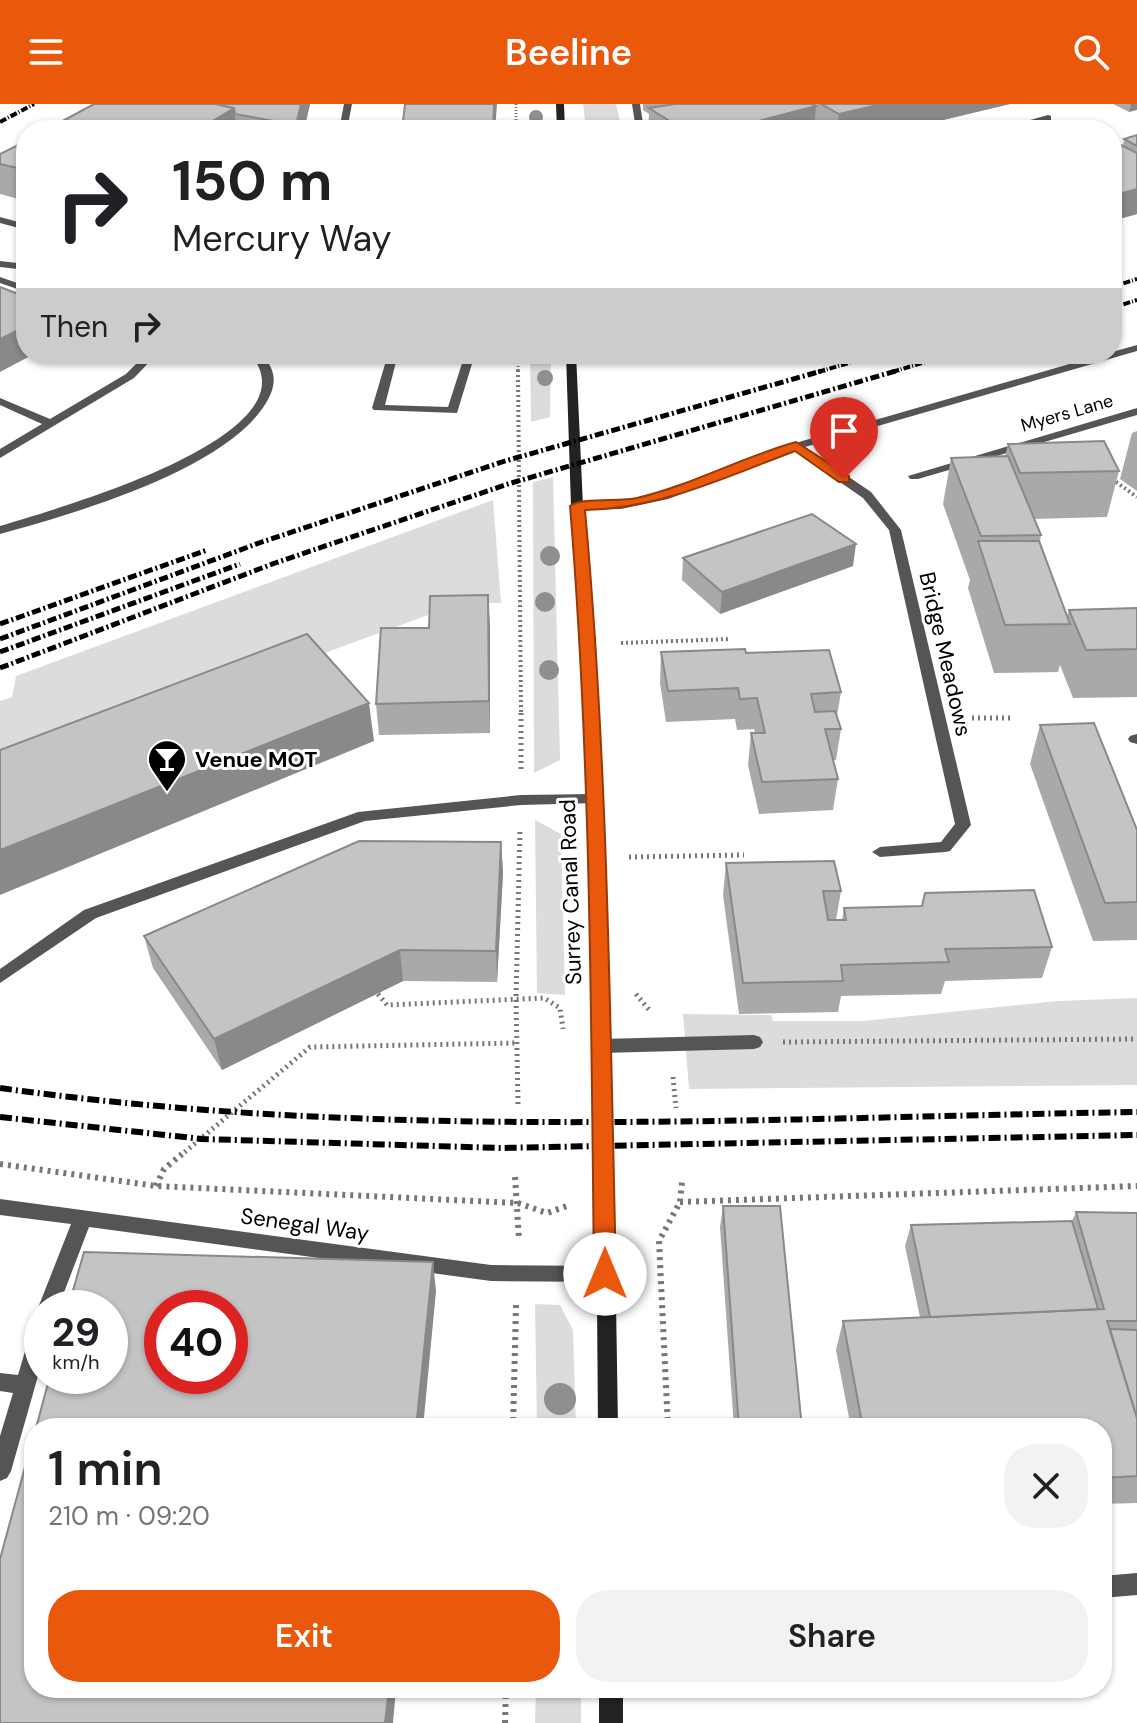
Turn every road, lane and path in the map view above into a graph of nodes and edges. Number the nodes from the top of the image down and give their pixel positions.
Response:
1 (1048, 118) dead end
2 (1040, 120) edge
3 (141, 364) edge
4 (265, 364) edge
5 (390, 364) edge
6 (467, 364) edge
7 (518, 364) edge
8 (571, 364) edge
9 (1081, 364) edge
10 (0, 401) edge
11 (1137, 411) edge
12 (52, 424) junction
13 (1053, 436) junction
14 (796, 446) junction
15 (0, 454) edge
16 (914, 476) dead end
17 (1137, 497) edge
18 (577, 506) junction
19 (0, 530) edge
20 (731, 639) dead end
21 (589, 644) junction
22 (592, 799) junction
23 (521, 800) junction
24 (880, 852) dead end
25 (744, 855) dead end
26 (596, 858) junction
27 (0, 977) edge
28 (378, 994) edge
29 (516, 999) junction
30 (563, 1036) dead end
31 (1137, 1039) edge
32 (754, 1042) joint
33 (517, 1043) junction
34 (601, 1046) junction
35 (672, 1072) dead end
36 (518, 1104) dead end
37 (676, 1108) dead end
38 (0, 1164) edge
39 (515, 1177) dead end
40 (682, 1182) dead end
41 (156, 1186) junction
42 (1137, 1186) edge
43 (572, 1191) dead end
44 (680, 1202) junction
45 (518, 1203) junction
46 (0, 1207) edge
47 (83, 1218) junction
48 (519, 1248) dead end
49 (605, 1274) junction
50 (55, 1290) edge
51 (516, 1302) dead end
52 (0, 1382) edge
53 (24, 1385) edge
54 (24, 1388) edge
55 (513, 1418) edge
56 (608, 1418) edge
57 (668, 1418) edge
58 (0, 1471) edge
59 (1137, 1584) edge
60 (1112, 1586) edge
61 (506, 1698) edge
62 (611, 1698) edge
63 (505, 1723) edge
64 (611, 1723) edge

1 - 2 street
3 - 12 street
4 - 19 street
5 - 6 street
7 - 23 path
8 - 18 street, Surrey Canal Road
9 - 14 street
10 - 12 street
11 - 13 street, Myers Lane
12 - 15 street
13 - 16 street, Myers Lane
13 - 17 path
14 - 18 street
14 - 24 street, Bridge Meadows
18 - 21 street, Surrey Canal Road
20 - 21 path
21 - 22 street, Surrey Canal Road
22 - 23 street
22 - 26 street, Surrey Canal Road
23 - 27 street
23 - 29 path
25 - 26 path
26 - 34 street, Surrey Canal Road
28 - 29 path
29 - 30 path
29 - 33 path
31 - 32 path
32 - 34 street
33 - 36 path
33 - 41 path
34 - 49 street, Surrey Canal Road
35 - 37 path
38 - 41 path, Senegal Way
39 - 45 path
40 - 44 path
41 - 45 path, Senegal Way
42 - 44 path
43 - 45 path, Senegal Way
44 - 57 path
45 - 48 path
46 - 47 street, Senegal Way
47 - 49 street, Senegal Way
47 - 50 street
49 - 56 street, Surrey Canal Road
51 - 55 path
52 - 53 street
54 - 58 street
59 - 60 street
61 - 63 path
62 - 64 street

